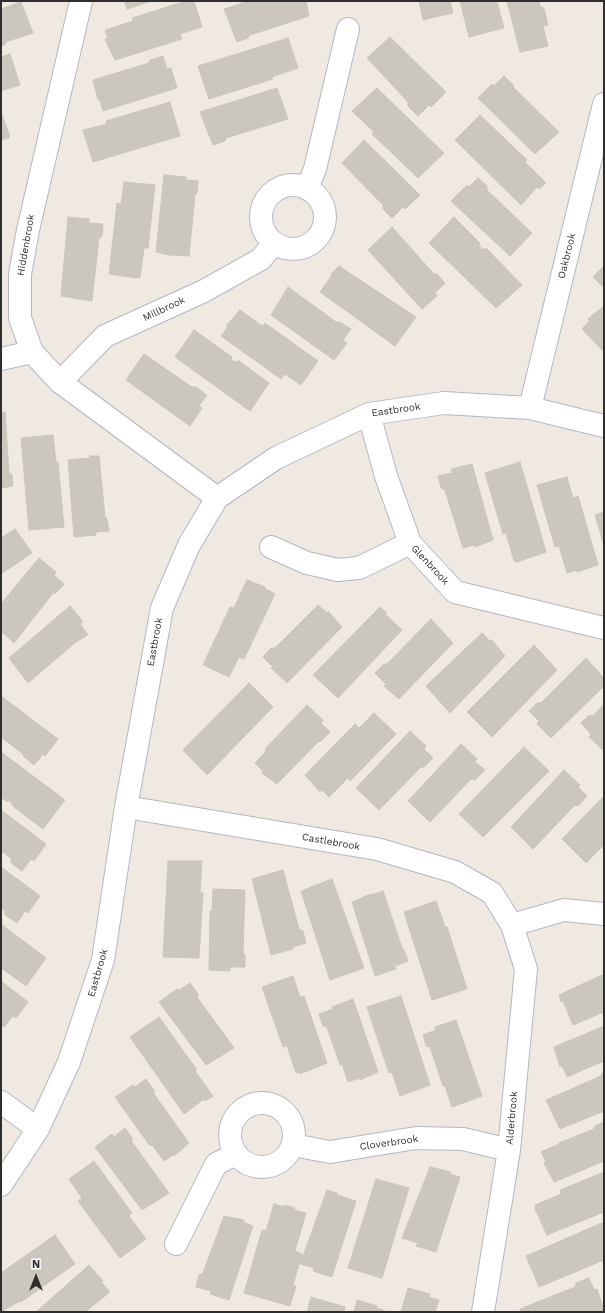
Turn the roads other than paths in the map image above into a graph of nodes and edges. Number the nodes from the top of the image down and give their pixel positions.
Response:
1 (81, 1) edge
2 (348, 29) dead end
3 (604, 104) edge
4 (307, 189) junction
5 (274, 243) junction
6 (32, 352) junction
7 (1, 359) edge
8 (60, 382) junction
9 (530, 408) junction
10 (369, 414) junction
11 (604, 426) edge
12 (217, 498) junction
13 (410, 543) junction
14 (271, 548) dead end
15 (604, 628) edge
16 (126, 806) junction
17 (604, 914) edge
18 (512, 925) junction
19 (1, 1102) edge
20 (38, 1129) junction
21 (293, 1145) junction
22 (509, 1150) junction
23 (236, 1154) junction
24 (1, 1185) edge
25 (176, 1244) dead end
26 (483, 1312) edge

1 - 6 street, Hiddenbrook
2 - 4 street
3 - 9 street, Oakbrook
4 - 5 street
4 - 5 street
5 - 8 street, Millbrook
6 - 7 street
6 - 8 street, Hiddenbrook
8 - 12 street, Hiddenbrook
9 - 10 street, Eastbrook
9 - 11 street, Eastbrook
10 - 12 street, Eastbrook
10 - 13 street, Glenbrook
12 - 16 street, Eastbrook
13 - 14 street
13 - 15 street, Glenbrook
16 - 18 street, Castlebrook
16 - 20 street, Eastbrook
17 - 18 street
18 - 22 street, Alderbrook
19 - 20 street
20 - 24 street, Eastbrook
21 - 22 street, Cloverbrook
21 - 23 street
21 - 23 street
22 - 26 street, Alderbrook
23 - 25 street

